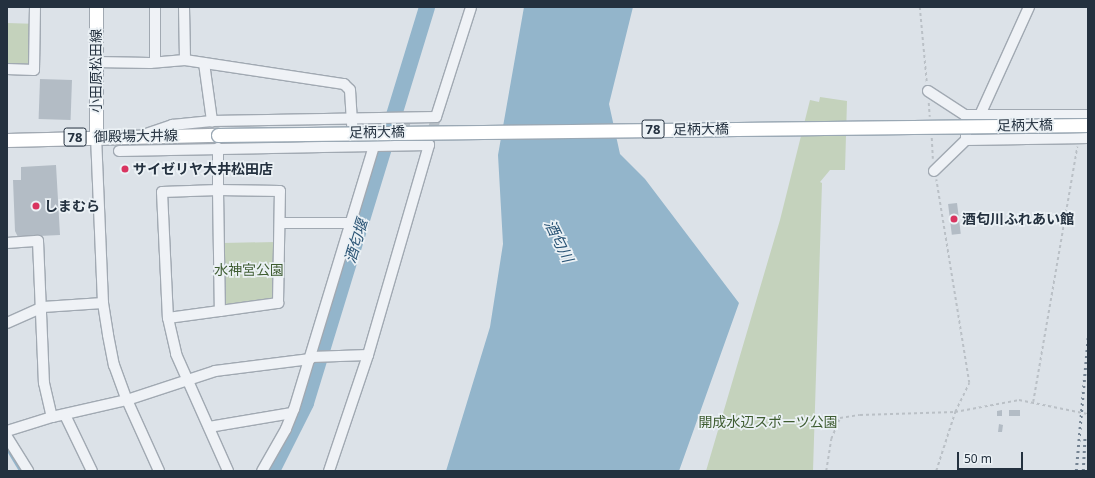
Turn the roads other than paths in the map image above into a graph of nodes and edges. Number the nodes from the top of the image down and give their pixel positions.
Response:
1 (35, 7) edge
2 (96, 7) edge
3 (155, 7) edge
4 (184, 7) edge
5 (471, 7) edge
6 (1029, 7) edge
7 (155, 60) junction
8 (185, 60) junction
9 (96, 62) junction
10 (204, 63) junction
11 (7, 70) edge
12 (928, 91) road end
13 (965, 115) junction
14 (980, 115) junction
15 (1088, 115) edge
16 (352, 118) junction
17 (212, 121) junction
18 (1088, 125) edge
19 (218, 135) joint
20 (96, 136) junction
21 (143, 136) junction
22 (1088, 138) edge
23 (7, 140) edge
24 (966, 140) junction
25 (353, 146) junction
26 (381, 146) junction
27 (218, 148) junction
28 (119, 151) dead end
29 (934, 171) road end
30 (218, 190) junction
31 (281, 223) junction
32 (351, 223) junction
33 (7, 243) edge
34 (103, 303) junction
35 (43, 307) junction
36 (220, 311) junction
37 (168, 318) junction
38 (7, 323) edge
39 (368, 355) junction
40 (316, 357) junction
41 (188, 381) junction
42 (127, 400) junction
43 (292, 413) junction
44 (65, 415) junction
45 (52, 417) junction
46 (209, 427) junction
47 (7, 430) edge
48 (7, 437) edge
49 (28, 471) edge
50 (92, 471) edge
51 (159, 471) edge
52 (228, 471) edge
53 (262, 471) edge
54 (329, 471) edge

1 - 11 street
2 - 9 main road, 小田原松田線
3 - 7 street
4 - 8 street
5 - 16 street
6 - 14 street
7 - 8 street
7 - 9 street
8 - 10 street
9 - 20 main road, 小田原松田線
10 - 16 street
10 - 17 street
12 - 13 street
13 - 14 street
13 - 24 street
14 - 15 street
16 - 17 street
16 - 25 street
17 - 21 street
18 - 19 main road, 足柄大橋 / 78, bridge
19 - 21 main road, 御殿場大井線 / 78
20 - 21 main road, 御殿場大井線 / 78
20 - 23 main road, 御殿場大井線 / 78
20 - 34 street
22 - 24 street
24 - 29 street
25 - 26 street
25 - 27 street
26 - 32 street
26 - 39 street
27 - 28 street
27 - 30 street
30 - 31 street
30 - 36 street
30 - 37 street
31 - 32 street
31 - 36 street
32 - 40 street
33 - 35 street
34 - 35 street
34 - 42 street
35 - 38 street
35 - 45 street
36 - 37 street
37 - 41 street
39 - 40 street
39 - 54 street
40 - 41 street
40 - 43 street
41 - 42 street
41 - 46 street
42 - 44 street
42 - 51 street
43 - 46 street
43 - 53 street
44 - 45 street
44 - 50 street
45 - 47 street
46 - 52 street
48 - 49 street

